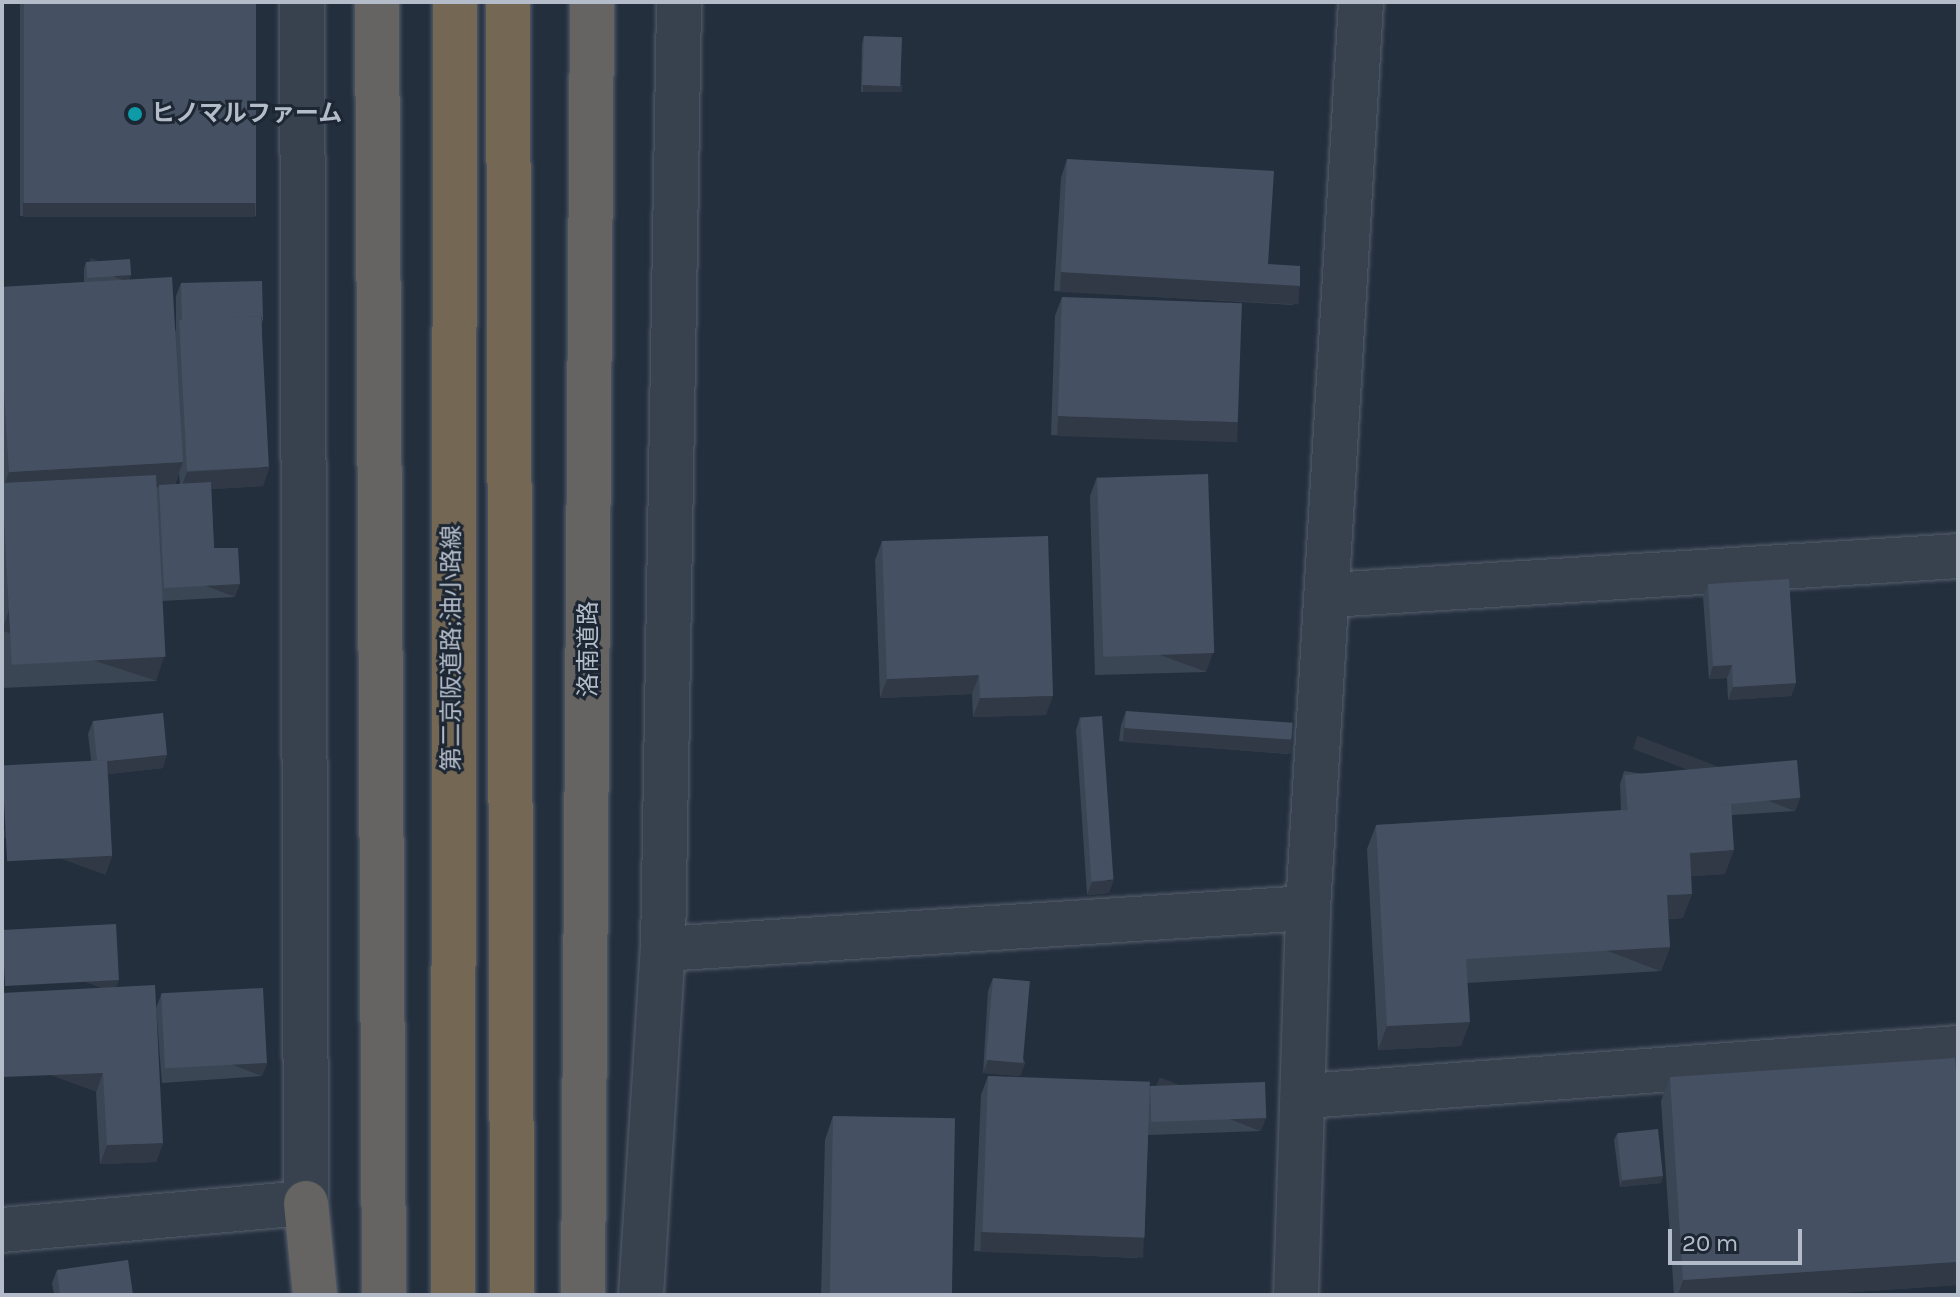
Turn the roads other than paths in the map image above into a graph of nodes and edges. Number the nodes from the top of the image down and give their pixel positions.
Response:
1 (302, 2) edge
2 (377, 2) edge
3 (455, 2) edge
4 (508, 2) edge
5 (592, 2) edge
6 (679, 2) edge
7 (1361, 2) edge
8 (1958, 556) edge
9 (1330, 595) junction
10 (1308, 908) junction
11 (663, 949) junction
12 (1958, 1048) edge
13 (1306, 1096) junction
14 (306, 1203) junction
15 (2, 1230) edge
16 (315, 1295) edge
17 (384, 1295) edge
18 (453, 1295) edge
19 (512, 1295) edge
20 (583, 1295) edge
21 (641, 1295) edge
22 (1296, 1295) edge

1 - 14 street
2 - 17 highway
3 - 18 highway, 第二京阪道路;油小路線
4 - 19 highway
5 - 20 highway, 洛南道路
6 - 11 street
7 - 9 street
8 - 9 street
9 - 10 street
10 - 11 street
10 - 13 street
11 - 21 street
12 - 13 street
13 - 22 street
14 - 15 street
14 - 16 highway

